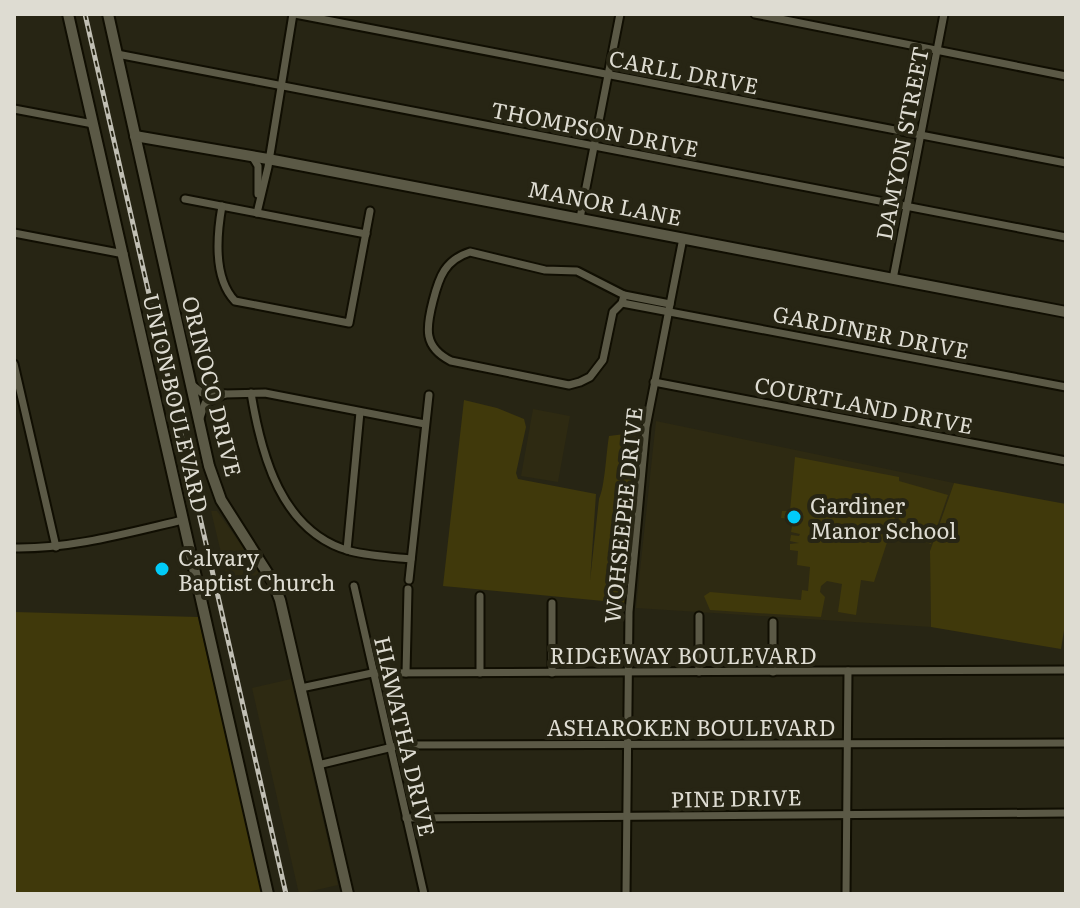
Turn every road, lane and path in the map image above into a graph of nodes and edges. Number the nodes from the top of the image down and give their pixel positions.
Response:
1 (68, 14) edge
2 (108, 14) edge
3 (294, 14) edge
4 (620, 14) edge
5 (755, 14) edge
6 (944, 14) edge
7 (937, 51) junction
8 (117, 54) junction
9 (608, 75) junction
10 (1066, 76) edge
11 (281, 85) junction
12 (14, 109) edge
13 (93, 124) junction
14 (920, 135) junction
15 (135, 136) junction
16 (595, 146) junction
17 (252, 156) junction
18 (268, 159) junction
19 (1066, 163) edge
20 (185, 199) dead end
21 (222, 206) junction
22 (907, 206) junction
23 (257, 210) junction
24 (370, 211) dead end
25 (580, 218) junction
26 (14, 233) edge
27 (366, 234) junction
28 (1066, 237) edge
29 (683, 238) junction
30 (124, 254) junction
31 (893, 279) junction
32 (623, 299) junction
33 (669, 307) junction
34 (1066, 312) edge
35 (14, 364) edge
36 (189, 379) junction
37 (654, 382) junction
38 (1066, 387) edge
39 (251, 393) junction
40 (225, 394) junction
41 (429, 395) dead end
42 (360, 412) junction
43 (425, 424) junction
44 (200, 428) junction
45 (1066, 461) edge
46 (183, 520) junction
47 (56, 547) junction
48 (14, 548) edge
49 (347, 550) junction
50 (411, 559) junction
51 (354, 586) dead end
52 (480, 596) dead end
53 (552, 603) dead end
54 (699, 616) dead end
55 (773, 622) dead end
56 (1066, 670) edge
57 (848, 671) junction
58 (699, 672) junction
59 (773, 672) junction
60 (372, 673) junction
61 (406, 673) junction
62 (480, 673) junction
63 (552, 673) junction
64 (628, 673) junction
65 (301, 688) junction
66 (1066, 743) edge
67 (627, 744) junction
68 (847, 744) junction
69 (391, 747) junction
70 (318, 765) junction
71 (1066, 813) edge
72 (847, 814) junction
73 (627, 816) junction
74 (406, 818) junction
75 (268, 894) edge
76 (348, 894) edge
77 (424, 894) edge
78 (626, 894) edge
79 (846, 894) edge

1 - 13 street, UNION BOULEVARD
2 - 8 street, ORINOCO DRIVE
3 - 9 street, CARLL DRIVE
3 - 11 street
4 - 9 street
5 - 7 street
6 - 7 street, DAMYON STREET
7 - 10 street
7 - 14 street, DAMYON STREET
8 - 11 street, THOMPSON DRIVE
8 - 15 street, ORINOCO DRIVE
9 - 14 street, CARLL DRIVE
9 - 16 street
11 - 16 street, THOMPSON DRIVE
11 - 18 street
12 - 13 street
13 - 30 street, UNION BOULEVARD
14 - 19 street, CARLL DRIVE
14 - 22 street, DAMYON STREET
15 - 17 street, MANOR LANE
15 - 36 street, ORINOCO DRIVE
16 - 22 street, THOMPSON DRIVE
16 - 25 street
17 - 18 street, MANOR LANE
17 - 23 street
18 - 23 street
18 - 25 street, MANOR LANE
20 - 21 street
21 - 23 street
21 - 27 street
22 - 28 street, THOMPSON DRIVE
22 - 31 street, DAMYON STREET
23 - 27 street
24 - 27 street
25 - 29 street, MANOR LANE
26 - 30 street
29 - 31 street, MANOR LANE
29 - 33 street, WOHSEEPEE DRIVE
30 - 46 street, UNION BOULEVARD
31 - 34 street, MANOR LANE
32 - 32 street, GARDINER DRIVE
32 - 33 street, GARDINER DRIVE
33 - 37 street, WOHSEEPEE DRIVE
33 - 38 street, GARDINER DRIVE
35 - 47 street
36 - 40 street
36 - 44 street, ORINOCO DRIVE
37 - 45 street, COURTLAND DRIVE
37 - 64 street, WOHSEEPEE DRIVE
39 - 40 street
39 - 42 street
39 - 49 street
40 - 44 street
41 - 43 street
42 - 43 street
42 - 49 street
43 - 50 street
44 - 65 street, ORINOCO DRIVE
46 - 47 street
46 - 75 street, UNION BOULEVARD
47 - 48 street
49 - 50 street
50 - 61 street
51 - 60 street, HIAWATHA DRIVE
52 - 62 street
53 - 63 street
54 - 58 street
55 - 59 street
56 - 57 street, RIDGEWAY BOULEVARD
57 - 59 street, RIDGEWAY BOULEVARD
57 - 68 street
58 - 59 street, RIDGEWAY BOULEVARD
58 - 64 street, RIDGEWAY BOULEVARD
60 - 61 street, RIDGEWAY BOULEVARD
60 - 65 street, RIDGEWAY BOULEVARD
60 - 69 street, HIAWATHA DRIVE
61 - 62 street, RIDGEWAY BOULEVARD
62 - 63 street, RIDGEWAY BOULEVARD
63 - 64 street, RIDGEWAY BOULEVARD
64 - 67 street, WOHSEEPEE DRIVE
65 - 70 street, ORINOCO DRIVE
66 - 68 street, ASHAROKEN BOULEVARD
67 - 68 street, ASHAROKEN BOULEVARD
67 - 69 street, ASHAROKEN BOULEVARD
67 - 73 street, WOHSEEPEE DRIVE
68 - 72 street
69 - 70 street, ASHAROKEN BOULEVARD
69 - 74 street, HIAWATHA DRIVE
70 - 76 street, ORINOCO DRIVE
71 - 72 street, PINE DRIVE
72 - 73 street, PINE DRIVE
72 - 79 street
73 - 74 street, PINE DRIVE
73 - 78 street, WOHSEEPEE DRIVE
74 - 77 street, HIAWATHA DRIVE

